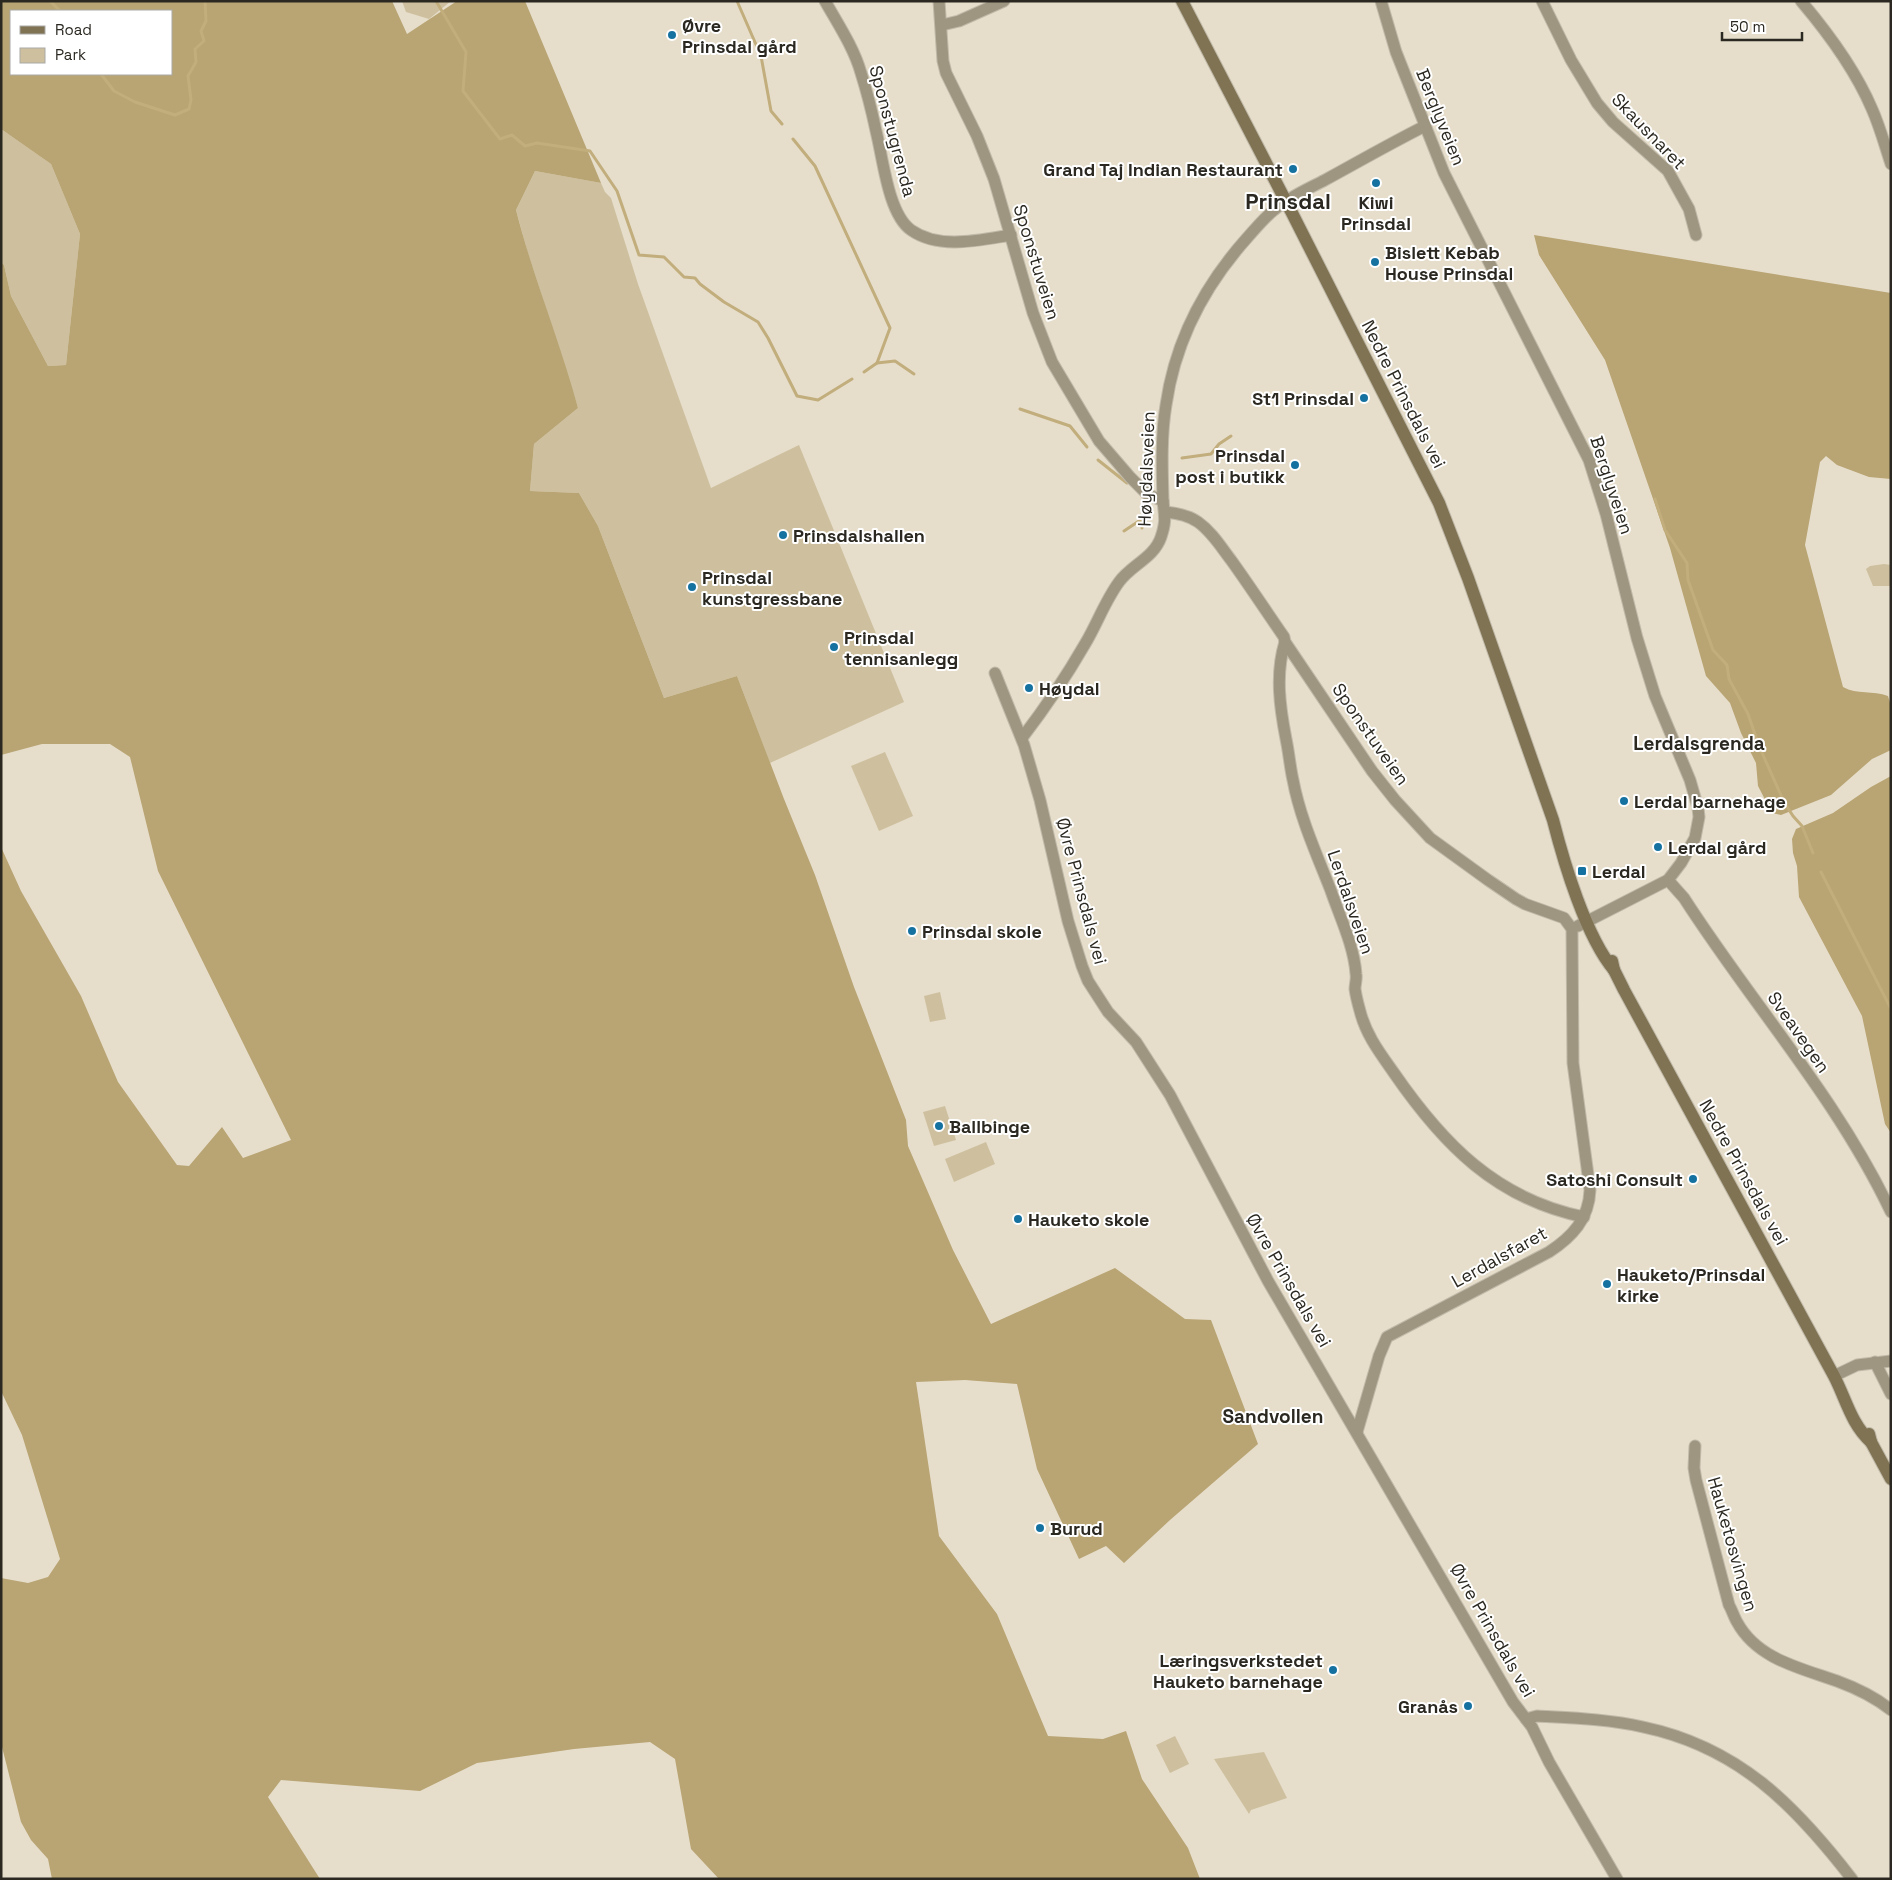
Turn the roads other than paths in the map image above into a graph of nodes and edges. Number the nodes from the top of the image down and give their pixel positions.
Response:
1 (825, 1) edge
2 (939, 1) edge
3 (1004, 1) edge
4 (1182, 1) edge
5 (1381, 1) edge
6 (1542, 1) edge
7 (1801, 1) edge
8 (942, 25) junction
9 (1425, 126) junction
10 (1891, 164) edge
11 (1286, 202) junction
12 (1011, 235) junction
13 (1696, 235) dead end
14 (1164, 507) junction
15 (1285, 642) junction
16 (995, 673) dead end
17 (1022, 738) junction
18 (1668, 880) junction
19 (1591, 920) junction
20 (1572, 929) junction
21 (1891, 1212) edge
22 (1584, 1217) junction
23 (1891, 1361) edge
24 (1875, 1362) junction
25 (1834, 1376) junction
26 (1891, 1394) edge
27 (1357, 1432) junction
28 (1695, 1446) dead end
29 (1891, 1479) edge
30 (1891, 1710) edge
31 (1526, 1719) junction
32 (1617, 1879) edge
33 (1852, 1879) edge

1 - 12 street, Sponstugrenda
2 - 8 street, Sponstuveien
3 - 8 street
4 - 11 main road, Nedre Prinsdals vei
5 - 9 street, Berglyveien
6 - 13 street, Skausnaret
7 - 10 street
8 - 12 street, Sponstuveien
9 - 11 street, Høydalsveien
9 - 18 street, Berglyveien
11 - 14 street, Høydalsveien
11 - 19 main road, Nedre Prinsdals vei
12 - 14 street, Sponstuveien
14 - 15 street, Sponstuveien
14 - 17 street, Høydalsveien
15 - 20 street, Sponstuveien
15 - 22 street, Lerdalsveien
16 - 17 street, Øvre Prinsdals vei
17 - 27 street, Øvre Prinsdals vei
18 - 19 street, Berglyveien
18 - 21 street, Sveavegen
19 - 20 street
19 - 25 main road, Nedre Prinsdals vei
20 - 22 street, Lerdalsfaret
22 - 27 street, Lerdalsfaret
23 - 24 street
24 - 25 street
24 - 26 street
25 - 29 main road, Nedre Prinsdals vei
27 - 31 street, Øvre Prinsdals vei
28 - 30 street, Hauketosvingen
31 - 32 street, Øvre Prinsdals vei
31 - 33 street

